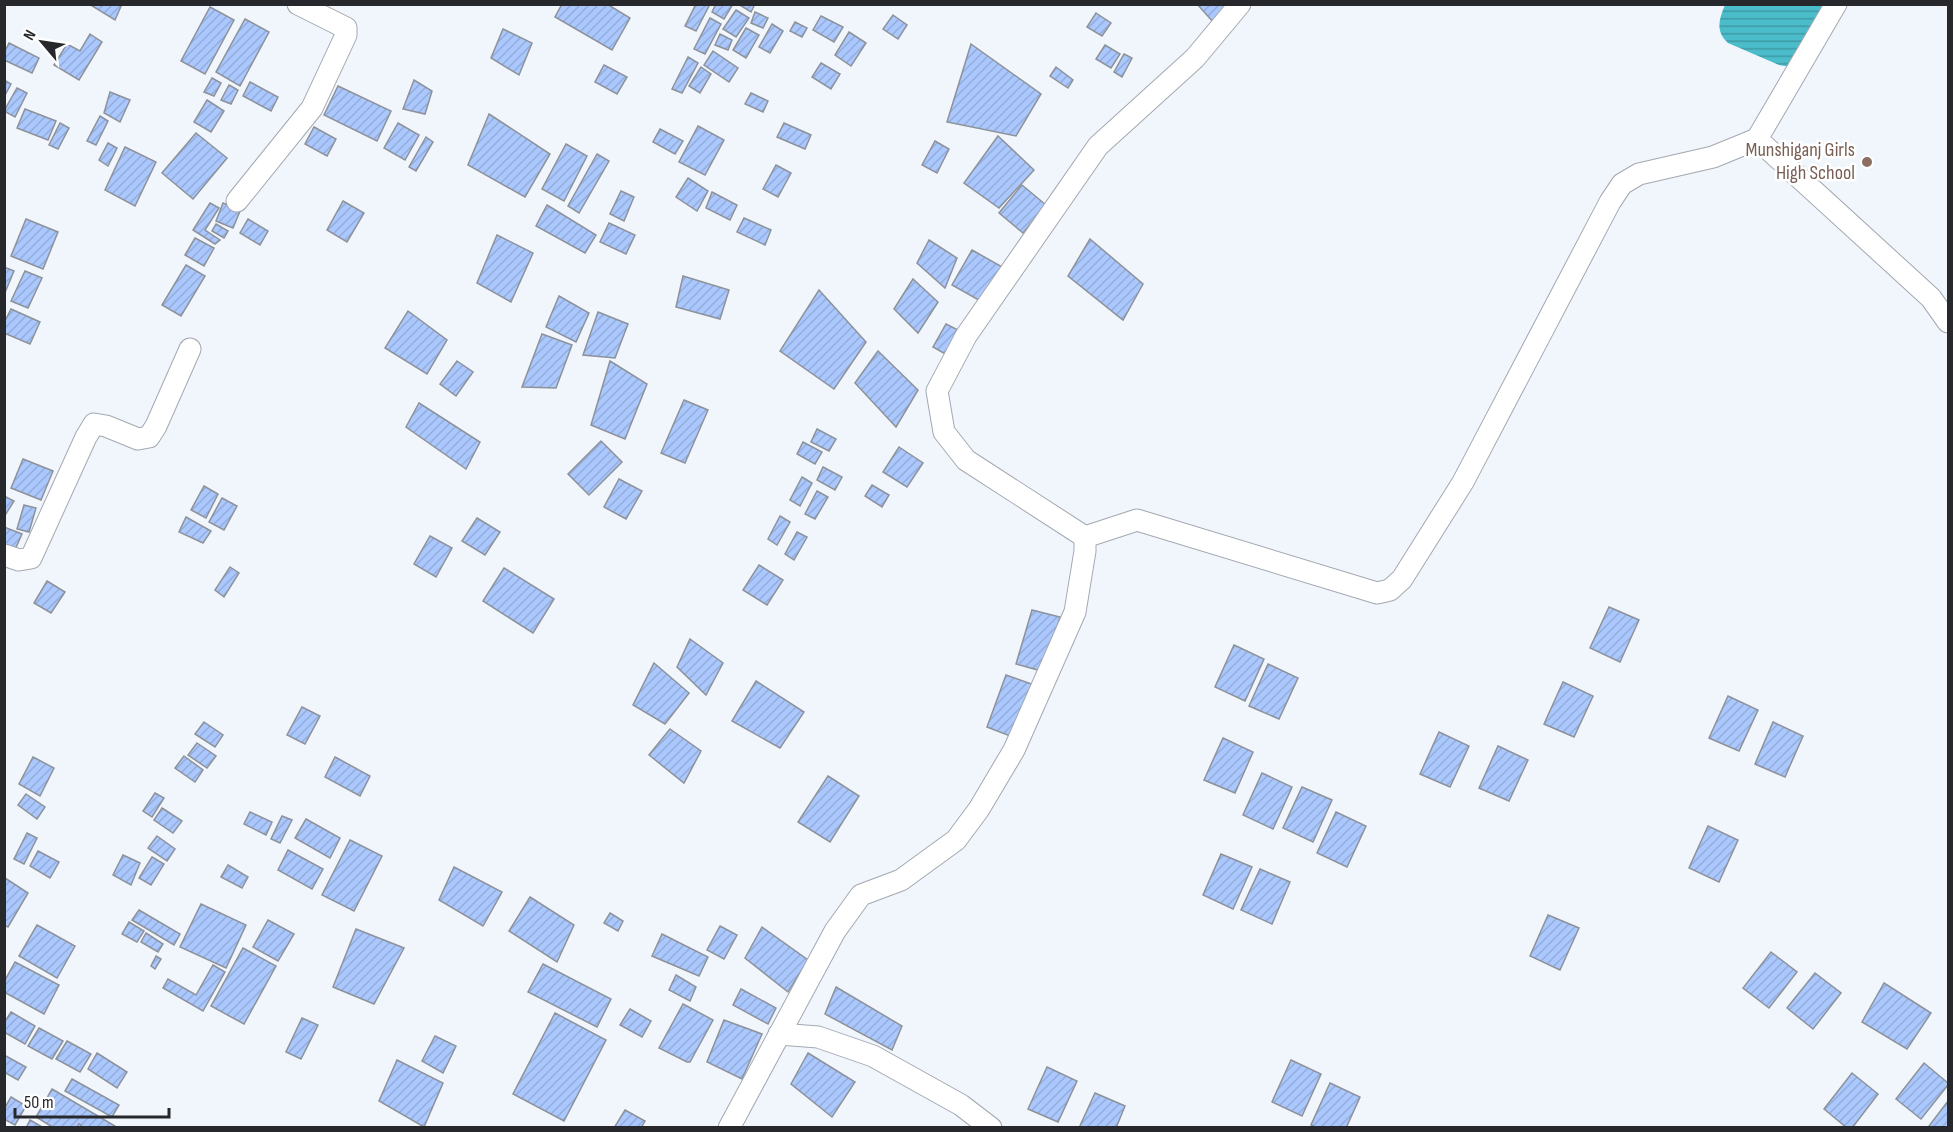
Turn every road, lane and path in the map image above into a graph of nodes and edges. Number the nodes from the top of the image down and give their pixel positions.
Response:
1 (298, 4) edge
2 (1240, 4) edge
3 (1836, 4) edge
4 (1757, 139) junction
5 (237, 201) dead end
6 (1948, 322) edge
7 (190, 349) dead end
8 (1085, 537) junction
9 (4, 555) edge
10 (779, 1034) junction
11 (729, 1128) edge
12 (991, 1128) edge

1 - 5 street
2 - 8 street
3 - 4 street
4 - 6 street
4 - 8 street
7 - 9 street
8 - 10 street
10 - 11 street
10 - 12 street

